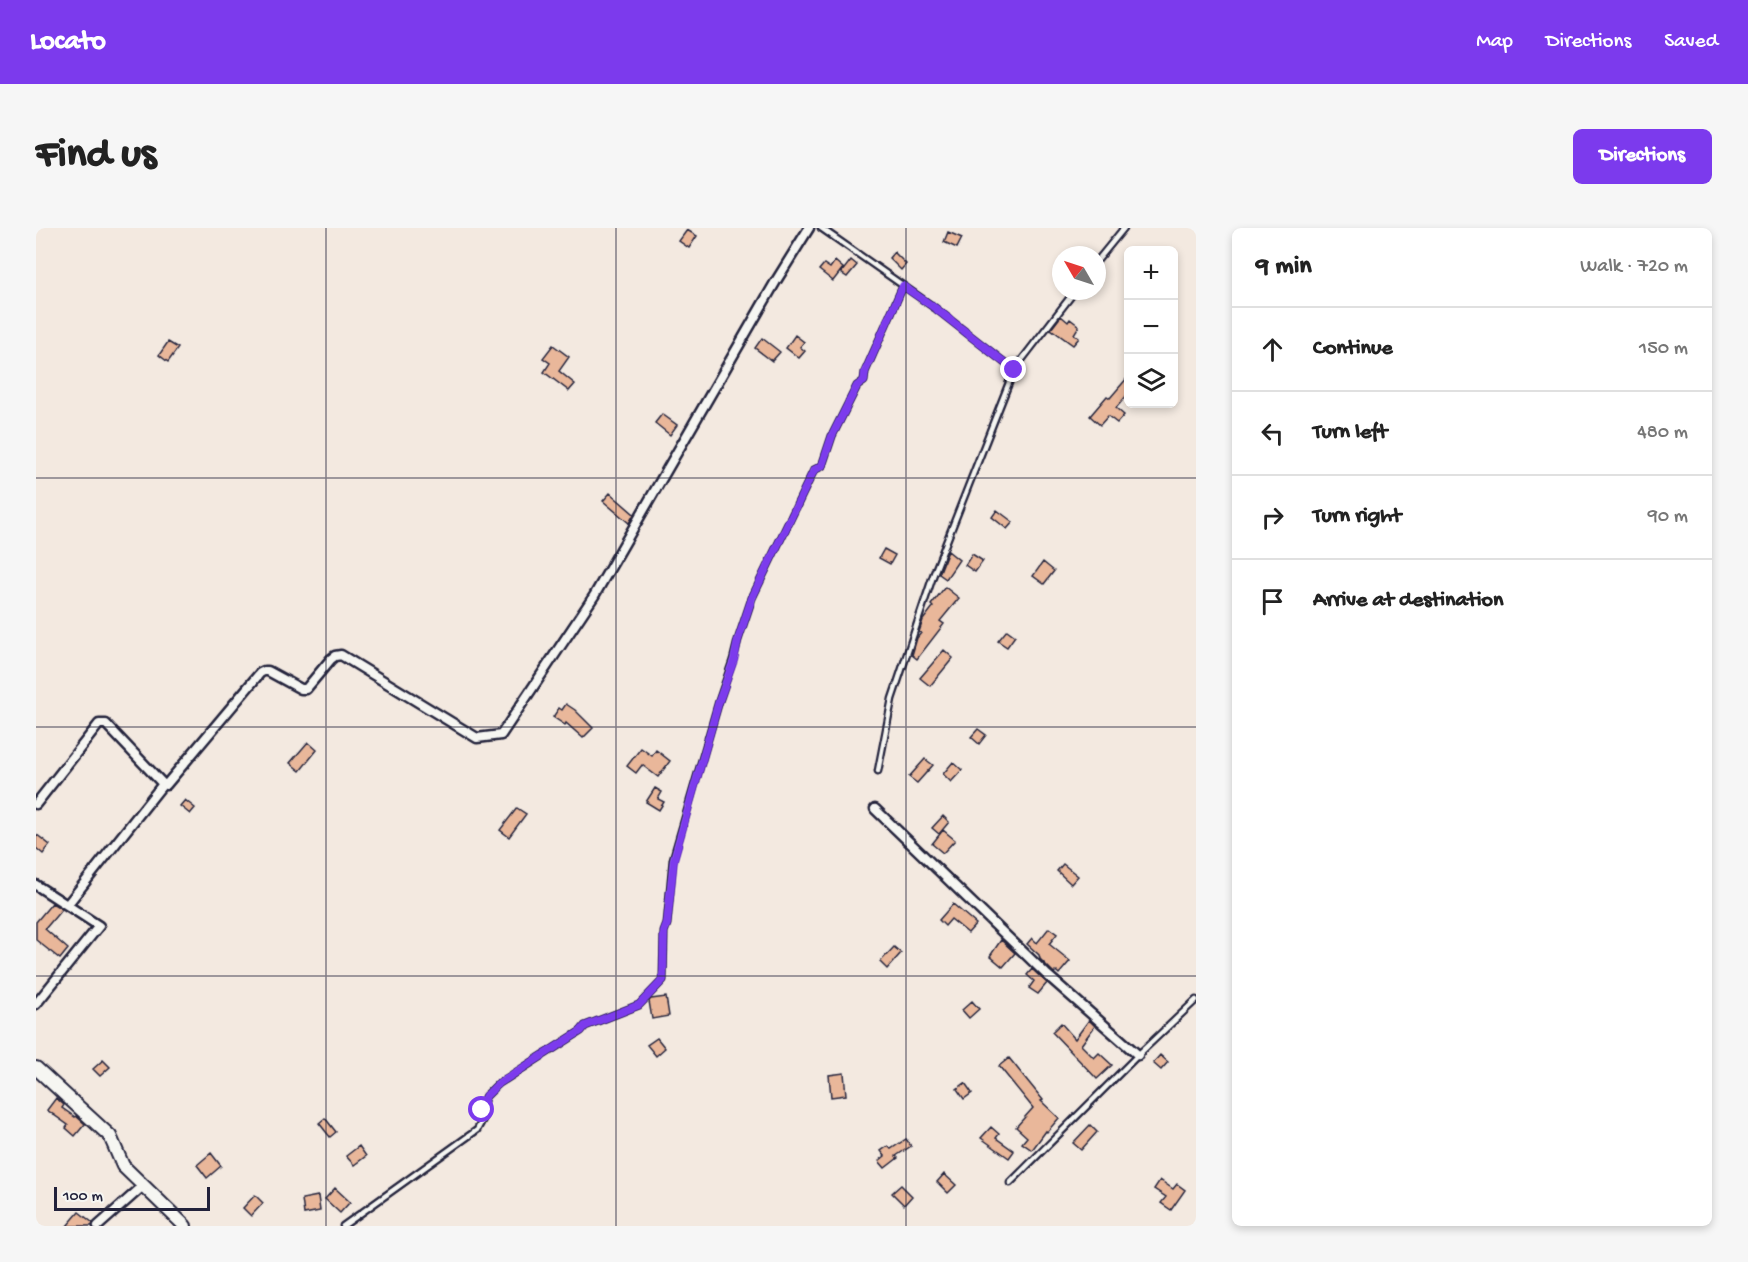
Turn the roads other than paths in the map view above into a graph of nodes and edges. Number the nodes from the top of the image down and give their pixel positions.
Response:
1 (809, 228) edge
2 (821, 228) edge
3 (1124, 228) edge
4 (1106, 250) edge
5 (903, 286) junction
6 (1068, 300) edge
7 (1014, 370) junction
8 (878, 771) dead end
9 (163, 784) junction
10 (36, 804) edge
11 (875, 809) dead end
12 (37, 887) edge
13 (67, 904) junction
14 (1196, 1000) edge
15 (36, 1004) edge
16 (1138, 1055) junction
17 (36, 1068) edge
18 (1010, 1183) dead end
19 (143, 1185) junction
20 (98, 1226) edge
21 (185, 1226) edge
22 (343, 1226) edge

1 - 9 street
2 - 5 lane
3 - 4 lane
5 - 7 lane
5 - 22 lane
6 - 7 lane
7 - 8 lane
9 - 10 street
9 - 13 street
11 - 16 street
12 - 13 street
13 - 15 street
14 - 16 lane
16 - 18 lane
17 - 19 street
19 - 20 street
19 - 21 street

